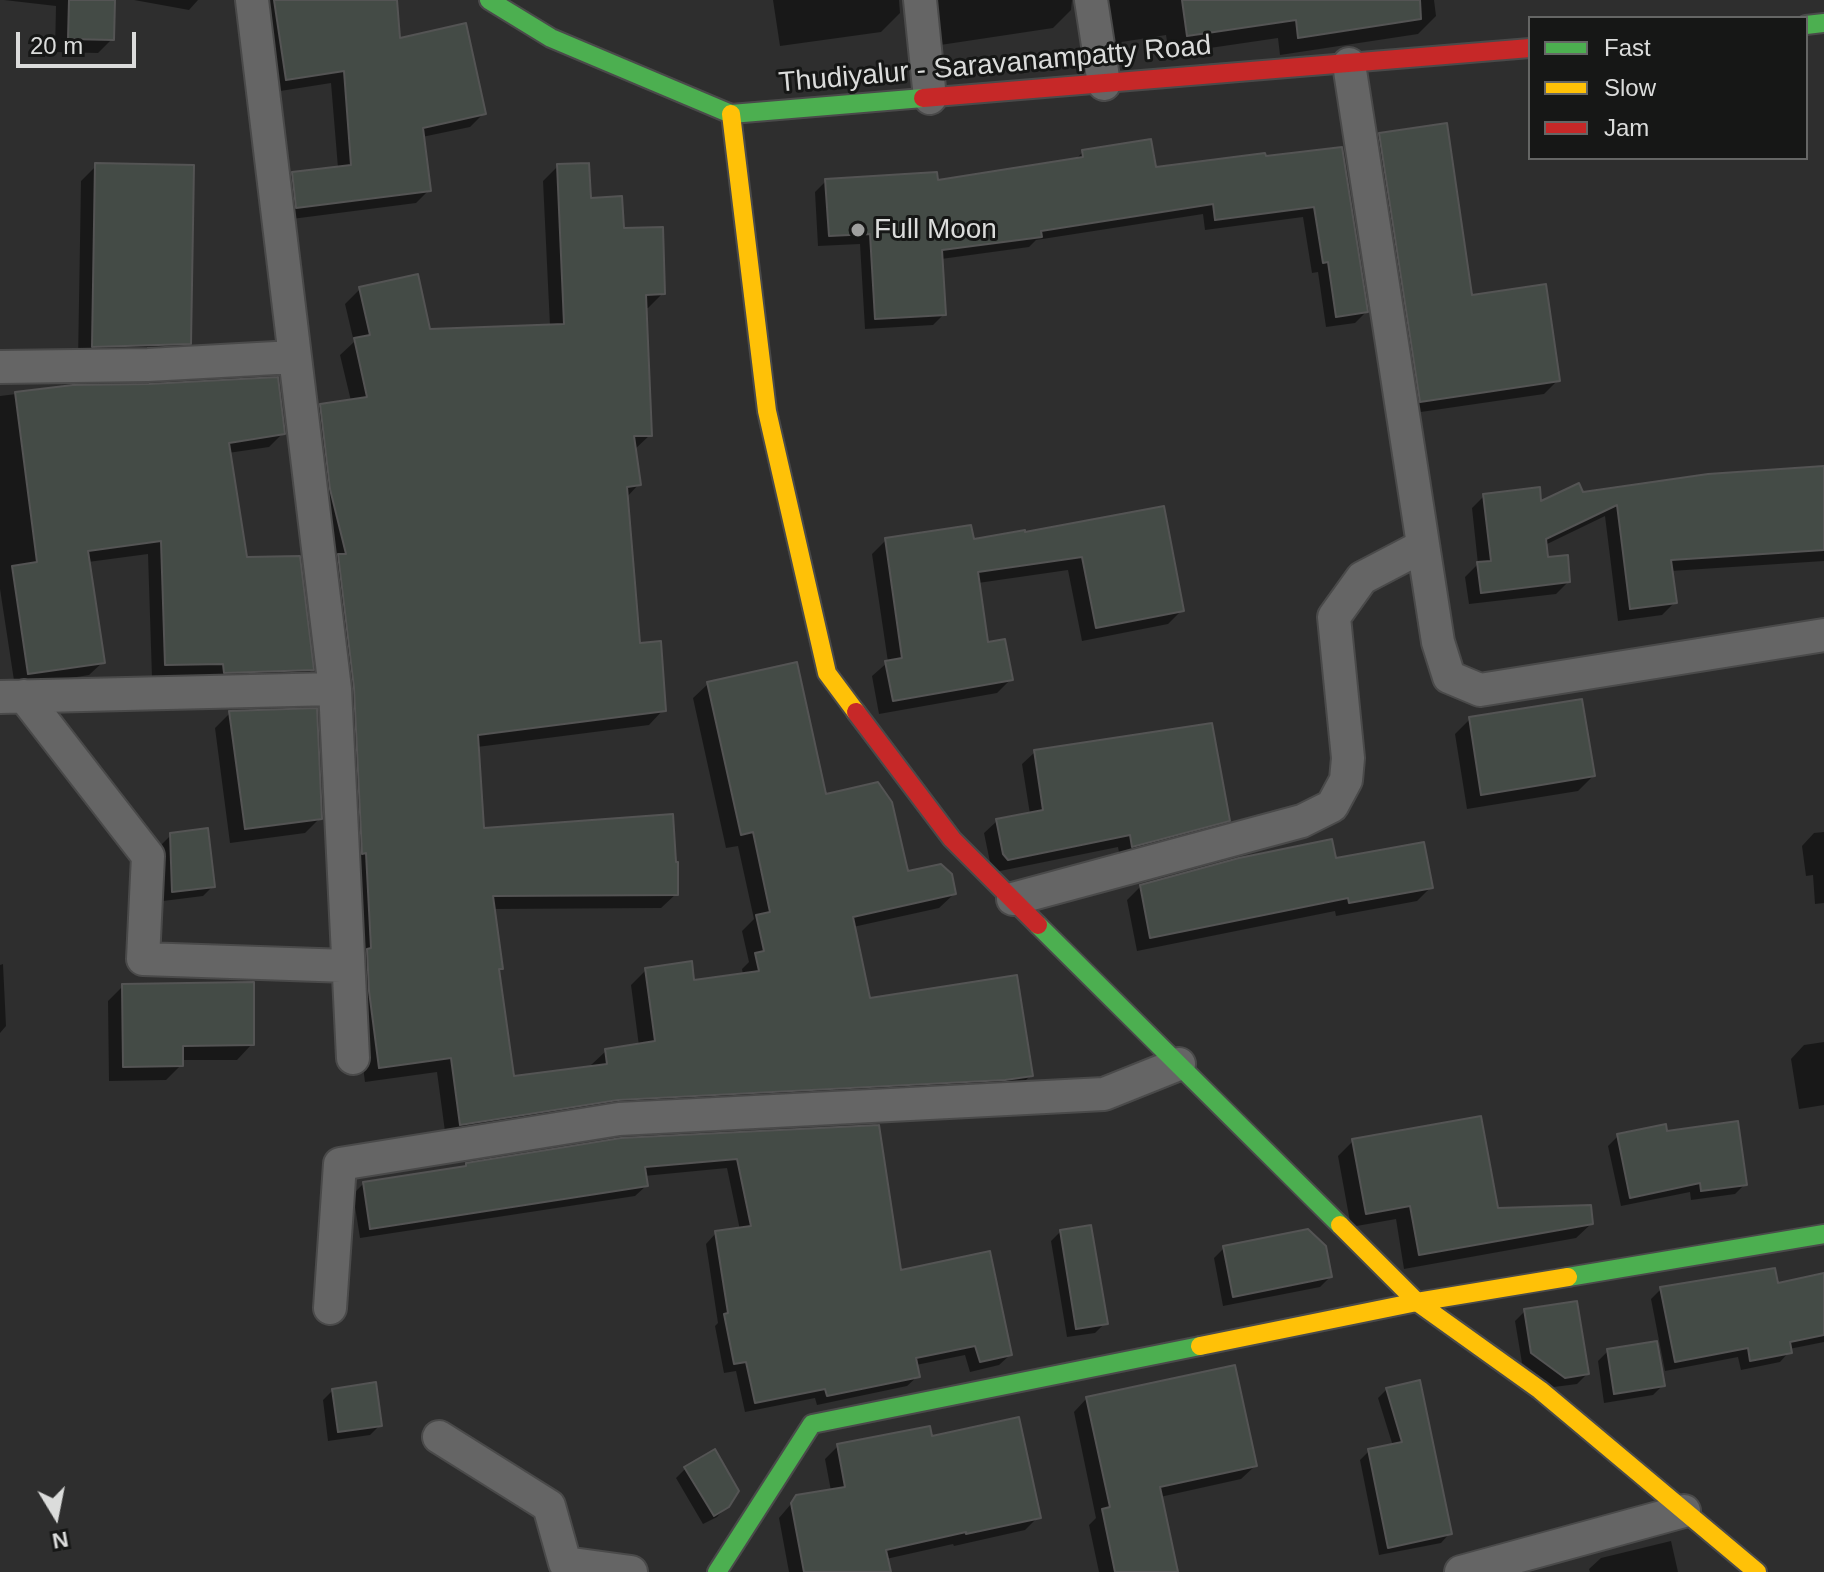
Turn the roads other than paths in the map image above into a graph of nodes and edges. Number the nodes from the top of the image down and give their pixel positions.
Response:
1 (252, 0) edge
2 (489, 0) edge
3 (920, 0) edge
4 (1091, 0) edge
5 (1528, 48) edge
6 (1349, 64) junction
7 (1104, 84) junction
8 (930, 98) junction
9 (731, 114) junction
10 (294, 357) junction
11 (0, 367) edge
12 (1423, 546) junction
13 (1824, 635) edge
14 (335, 689) junction
15 (12, 697) edge
16 (1013, 899) junction
17 (348, 966) junction
18 (353, 1058) dead end
19 (1179, 1064) junction
20 (1824, 1234) edge
21 (1417, 1302) junction
22 (330, 1308) dead end
23 (439, 1437) dead end
24 (1684, 1511) junction
25 (631, 1572) edge
26 (717, 1572) edge
27 (1461, 1572) edge
28 (1757, 1572) edge

1 - 10 street
2 - 9 street, Thudiyalur - Saravanampatty Road
3 - 8 street
4 - 7 street
5 - 6 street, Thudiyalur - Saravanampatty Road
6 - 7 street, Thudiyalur - Saravanampatty Road
6 - 12 street
7 - 8 street, Thudiyalur - Saravanampatty Road
8 - 9 street, Thudiyalur - Saravanampatty Road
9 - 16 street
10 - 11 street
10 - 14 street
12 - 13 street
12 - 16 street
14 - 15 street
14 - 17 street
15 - 17 street
16 - 19 street
17 - 18 street
19 - 21 street
19 - 22 street
20 - 21 street
21 - 24 street
21 - 26 street
23 - 25 street
24 - 27 street
24 - 28 street

